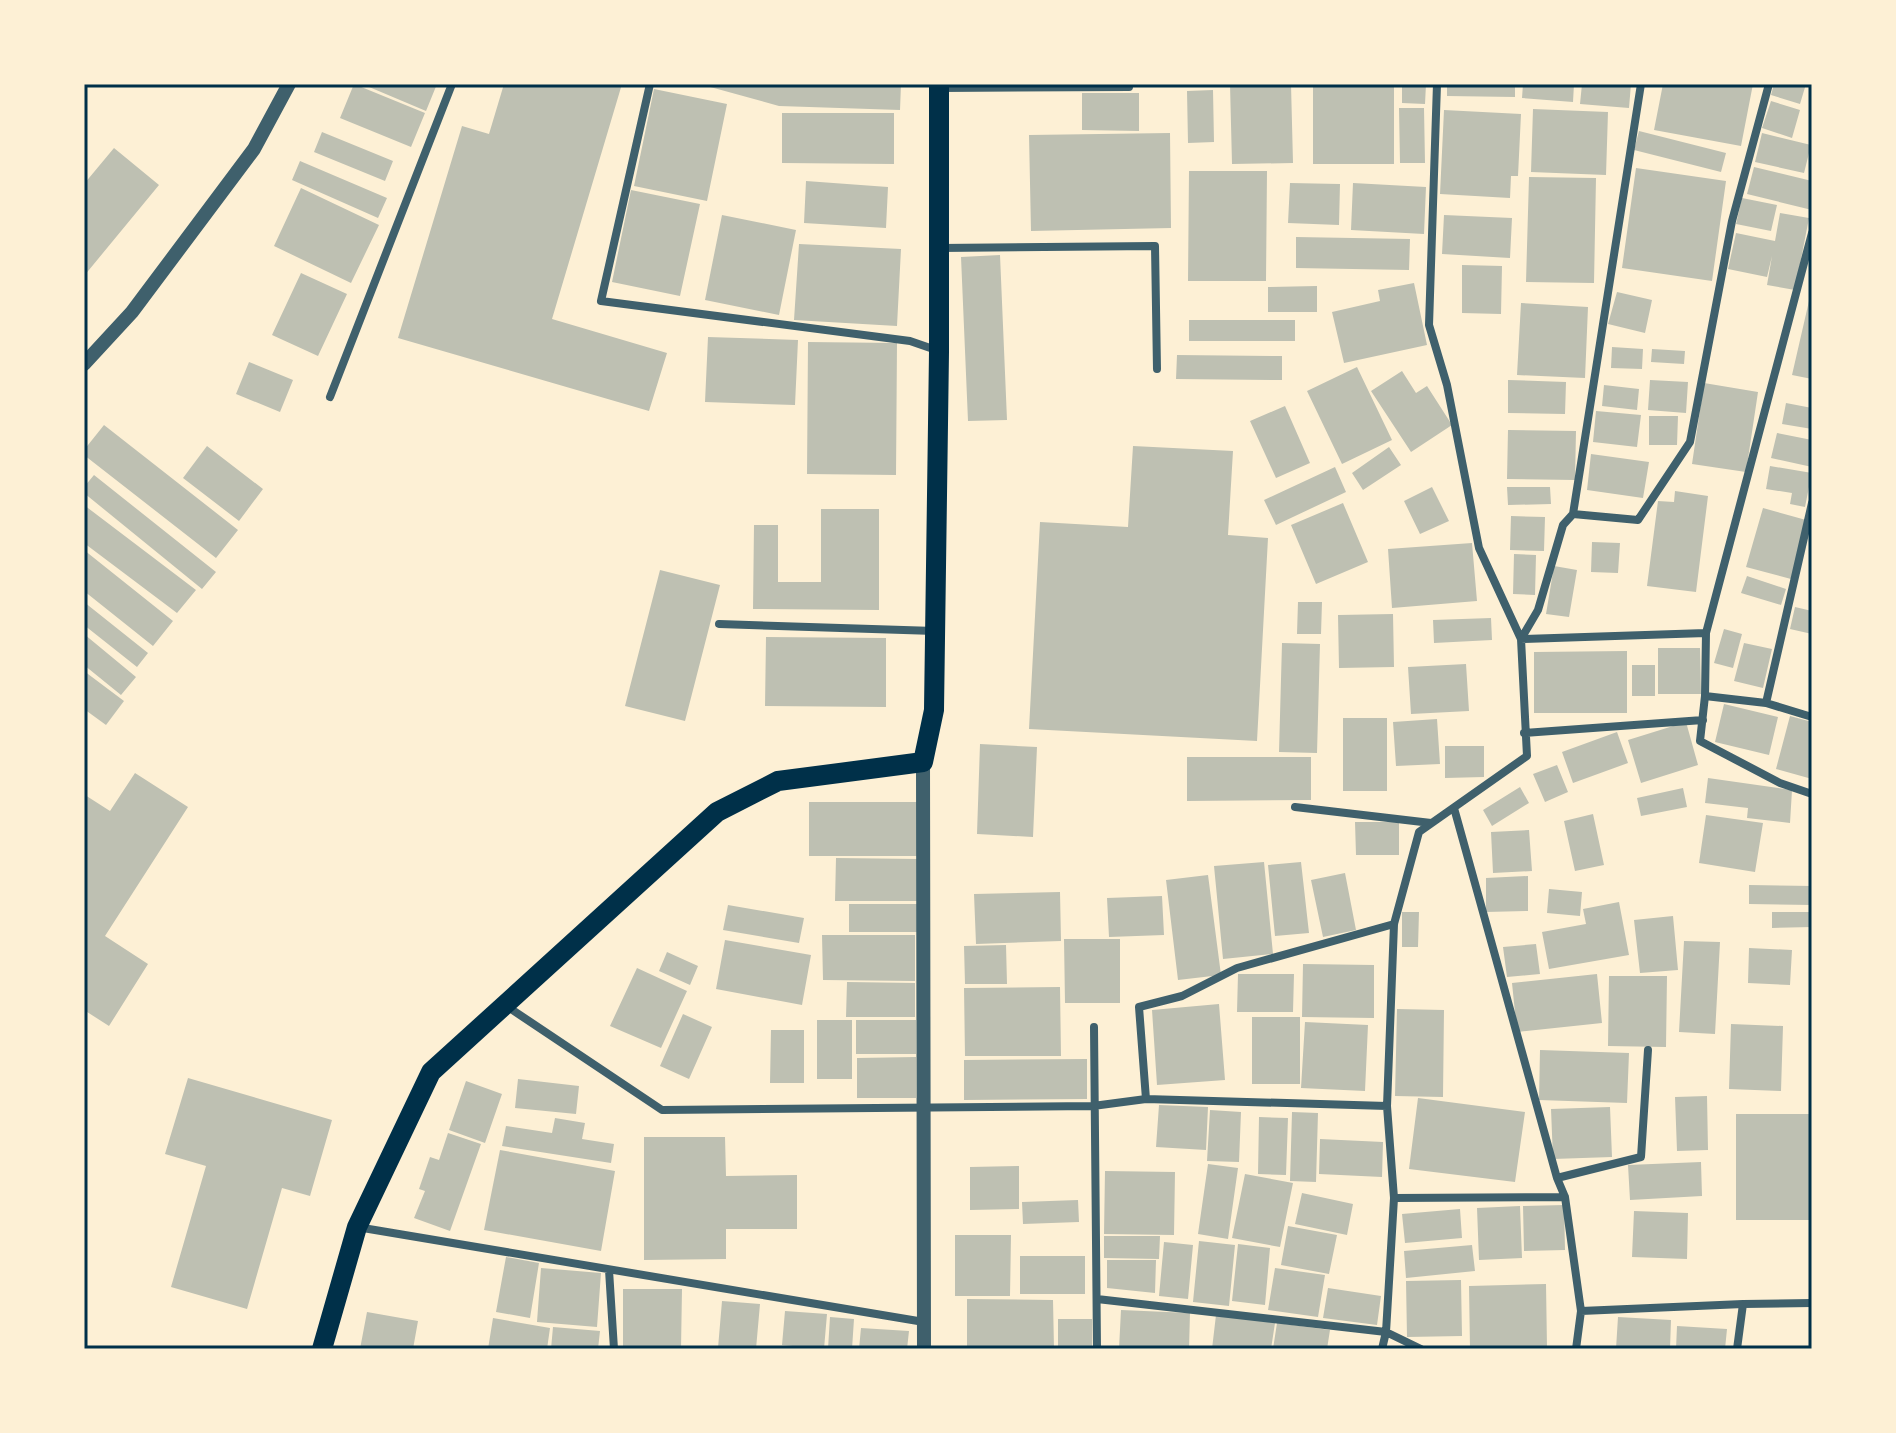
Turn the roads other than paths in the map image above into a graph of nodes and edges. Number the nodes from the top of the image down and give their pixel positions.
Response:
1 (289, 84) edge
2 (452, 84) edge
3 (650, 84) edge
4 (1437, 84) edge
5 (1641, 84) edge
6 (1769, 84) edge
7 (939, 86) edge
8 (1129, 87) dead end
9 (1812, 233) edge
10 (939, 248) junction
11 (939, 352) junction
12 (84, 364) edge
13 (1157, 369) dead end
14 (330, 397) dead end
15 (1812, 503) edge
16 (1573, 514) junction
17 (719, 624) dead end
18 (935, 631) junction
19 (1706, 633) junction
20 (1521, 639) junction
21 (1705, 696) junction
22 (1766, 703) junction
23 (1812, 717) edge
24 (1703, 720) junction
25 (1524, 733) junction
26 (923, 762) junction
27 (1812, 794) edge
28 (1295, 807) dead end
29 (1454, 808) junction
30 (1432, 823) junction
31 (1394, 924) junction
32 (504, 1005) junction
33 (1094, 1027) dead end
34 (1648, 1050) dead end
35 (1146, 1099) junction
36 (1093, 1106) junction
37 (1387, 1106) junction
38 (924, 1109) junction
39 (1557, 1178) junction
40 (1565, 1197) junction
41 (1394, 1198) junction
42 (357, 1227) junction
43 (609, 1270) junction
44 (1097, 1299) junction
45 (1812, 1303) edge
46 (1743, 1304) junction
47 (1581, 1311) junction
48 (924, 1322) junction
49 (1386, 1332) junction
50 (322, 1349) edge
51 (614, 1349) edge
52 (924, 1349) edge
53 (1097, 1349) edge
54 (1382, 1349) edge
55 (1421, 1349) edge
56 (1576, 1349) edge
57 (1737, 1349) edge

1 - 12 street
2 - 14 street
3 - 11 street
4 - 20 street
5 - 16 street
6 - 16 street
7 - 8 street
7 - 10 main road
9 - 19 street
10 - 11 main road
10 - 13 street
11 - 18 main road
15 - 22 street
16 - 20 street
17 - 18 street
18 - 26 main road
19 - 20 street
19 - 21 street
20 - 25 street
21 - 22 street
21 - 24 street
22 - 23 street
24 - 25 street
24 - 27 street
25 - 29 street
26 - 32 main road
26 - 38 street
28 - 30 street
29 - 30 street
29 - 39 street
30 - 31 street
31 - 35 street
31 - 37 street
32 - 38 street
32 - 42 main road
33 - 36 street
34 - 39 street
35 - 36 street
35 - 37 street
36 - 38 street
36 - 44 street
37 - 41 street
38 - 48 street
39 - 40 street
40 - 41 street
40 - 47 street
41 - 49 street
42 - 43 street
42 - 50 main road
43 - 48 street
43 - 51 street
44 - 49 street
44 - 53 street
45 - 46 street
46 - 47 street
46 - 57 street
47 - 56 street
48 - 52 street
49 - 54 street
49 - 55 street

